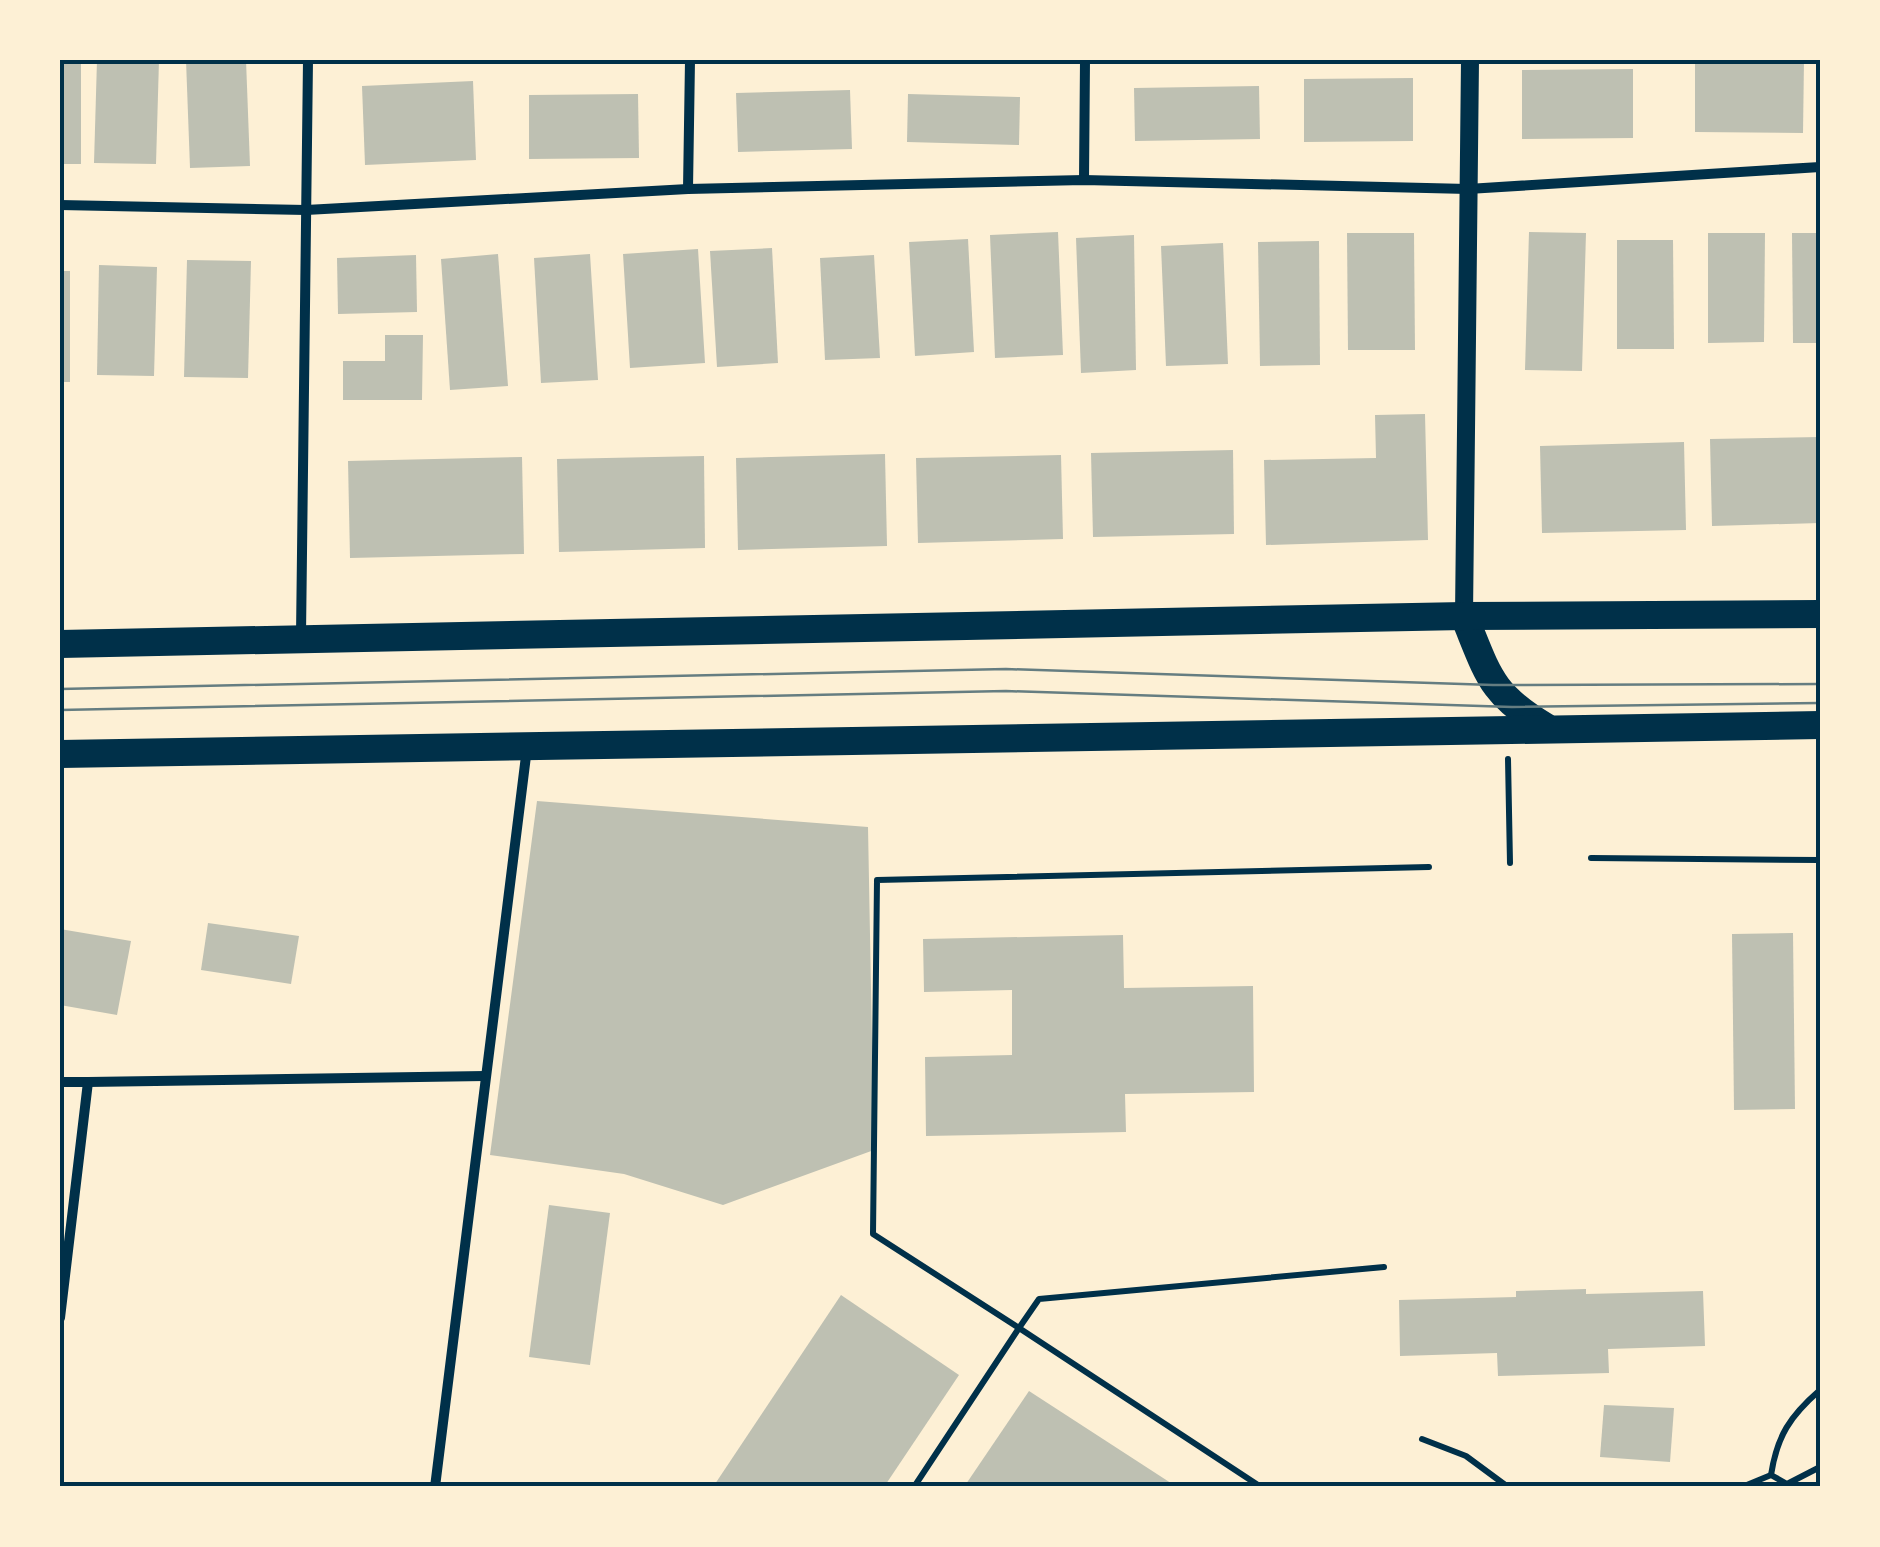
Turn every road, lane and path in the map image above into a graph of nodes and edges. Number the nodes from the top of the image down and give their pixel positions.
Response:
1 (308, 60) edge
2 (690, 60) edge
3 (1085, 60) edge
4 (1470, 60) edge
5 (1820, 166) edge
6 (1084, 180) junction
7 (688, 188) junction
8 (1468, 189) junction
9 (60, 205) edge
10 (306, 210) junction
11 (1820, 614) edge
12 (1464, 616) junction
13 (301, 641) junction
14 (60, 644) edge
15 (1820, 726) edge
16 (1546, 727) junction
17 (1506, 728) junction
18 (527, 748) junction
19 (60, 754) edge
20 (1591, 858) dead end
21 (1820, 860) edge
22 (1510, 863) dead end
23 (1429, 868) dead end
24 (485, 1076) junction
25 (60, 1082) edge
26 (88, 1082) junction
27 (1384, 1267) dead end
28 (60, 1318) edge
29 (1019, 1328) junction
30 (1820, 1390) edge
31 (1422, 1439) dead end
32 (1820, 1467) edge
33 (1771, 1476) junction
34 (1787, 1486) edge
35 (435, 1487) edge
36 (914, 1487) edge
37 (1260, 1487) edge
38 (1508, 1487) edge
39 (1742, 1487) edge

1 - 10 street
2 - 7 street
3 - 6 street
4 - 8 street
5 - 8 street
6 - 7 street
6 - 8 street
7 - 10 street
8 - 12 street
9 - 10 street
10 - 13 street
11 - 12 highway
12 - 13 highway
12 - 16 highway
13 - 14 highway
15 - 16 highway
16 - 17 highway
17 - 18 highway
17 - 22 path
18 - 19 highway
18 - 24 street
20 - 21 path
23 - 29 path
24 - 26 street
24 - 35 street
25 - 26 street
26 - 28 street
27 - 29 path
29 - 36 path
29 - 37 path
30 - 33 path
31 - 38 path
32 - 34 path
33 - 34 path
33 - 39 path

